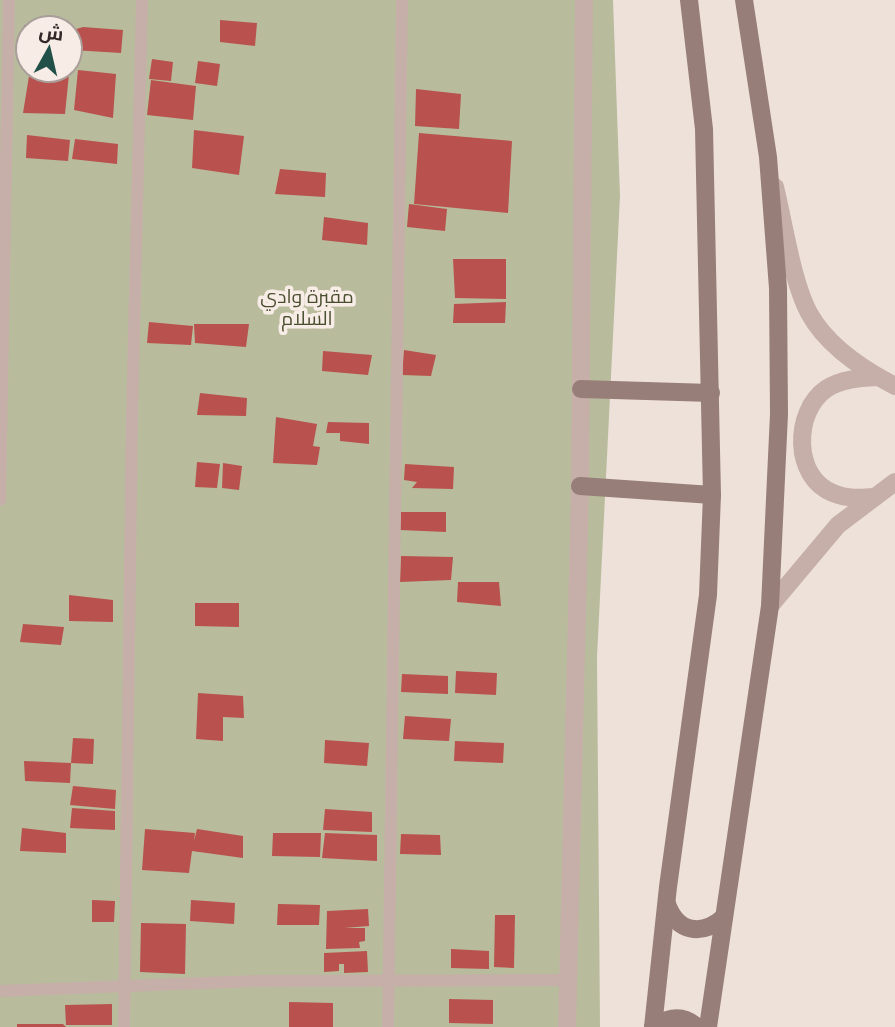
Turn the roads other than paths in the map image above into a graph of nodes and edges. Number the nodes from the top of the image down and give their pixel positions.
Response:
1 (9, 0) edge
2 (142, 0) edge
3 (402, 0) edge
4 (584, 0) edge
5 (744, 0) edge
6 (691, 3) edge
7 (768, 157) junction
8 (878, 377) junction
9 (895, 386) edge
10 (580, 389) junction
11 (711, 393) junction
12 (895, 482) edge
13 (580, 486) junction
14 (712, 495) junction
15 (875, 497) junction
16 (0, 500) edge
17 (770, 606) junction
18 (667, 904) junction
19 (724, 917) junction
20 (570, 979) junction
21 (387, 982) junction
22 (125, 984) junction
23 (0, 991) edge
24 (124, 1027) edge
25 (388, 1027) edge
26 (567, 1027) edge
27 (653, 1027) edge
28 (696, 1027) edge
29 (708, 1027) edge

1 - 16 lane
2 - 22 lane
3 - 21 lane
4 - 10 street
5 - 7 main road
6 - 11 main road
7 - 8 street
7 - 17 main road
8 - 9 street
8 - 15 street
10 - 11 main road
10 - 13 street
11 - 14 main road
12 - 15 street
13 - 14 main road
13 - 20 street
14 - 18 main road
15 - 17 street
17 - 19 main road
18 - 19 main road
18 - 27 main road
19 - 29 main road
20 - 21 lane
20 - 26 street
21 - 22 lane
21 - 25 lane
22 - 23 lane
22 - 24 lane
27 - 28 main road

